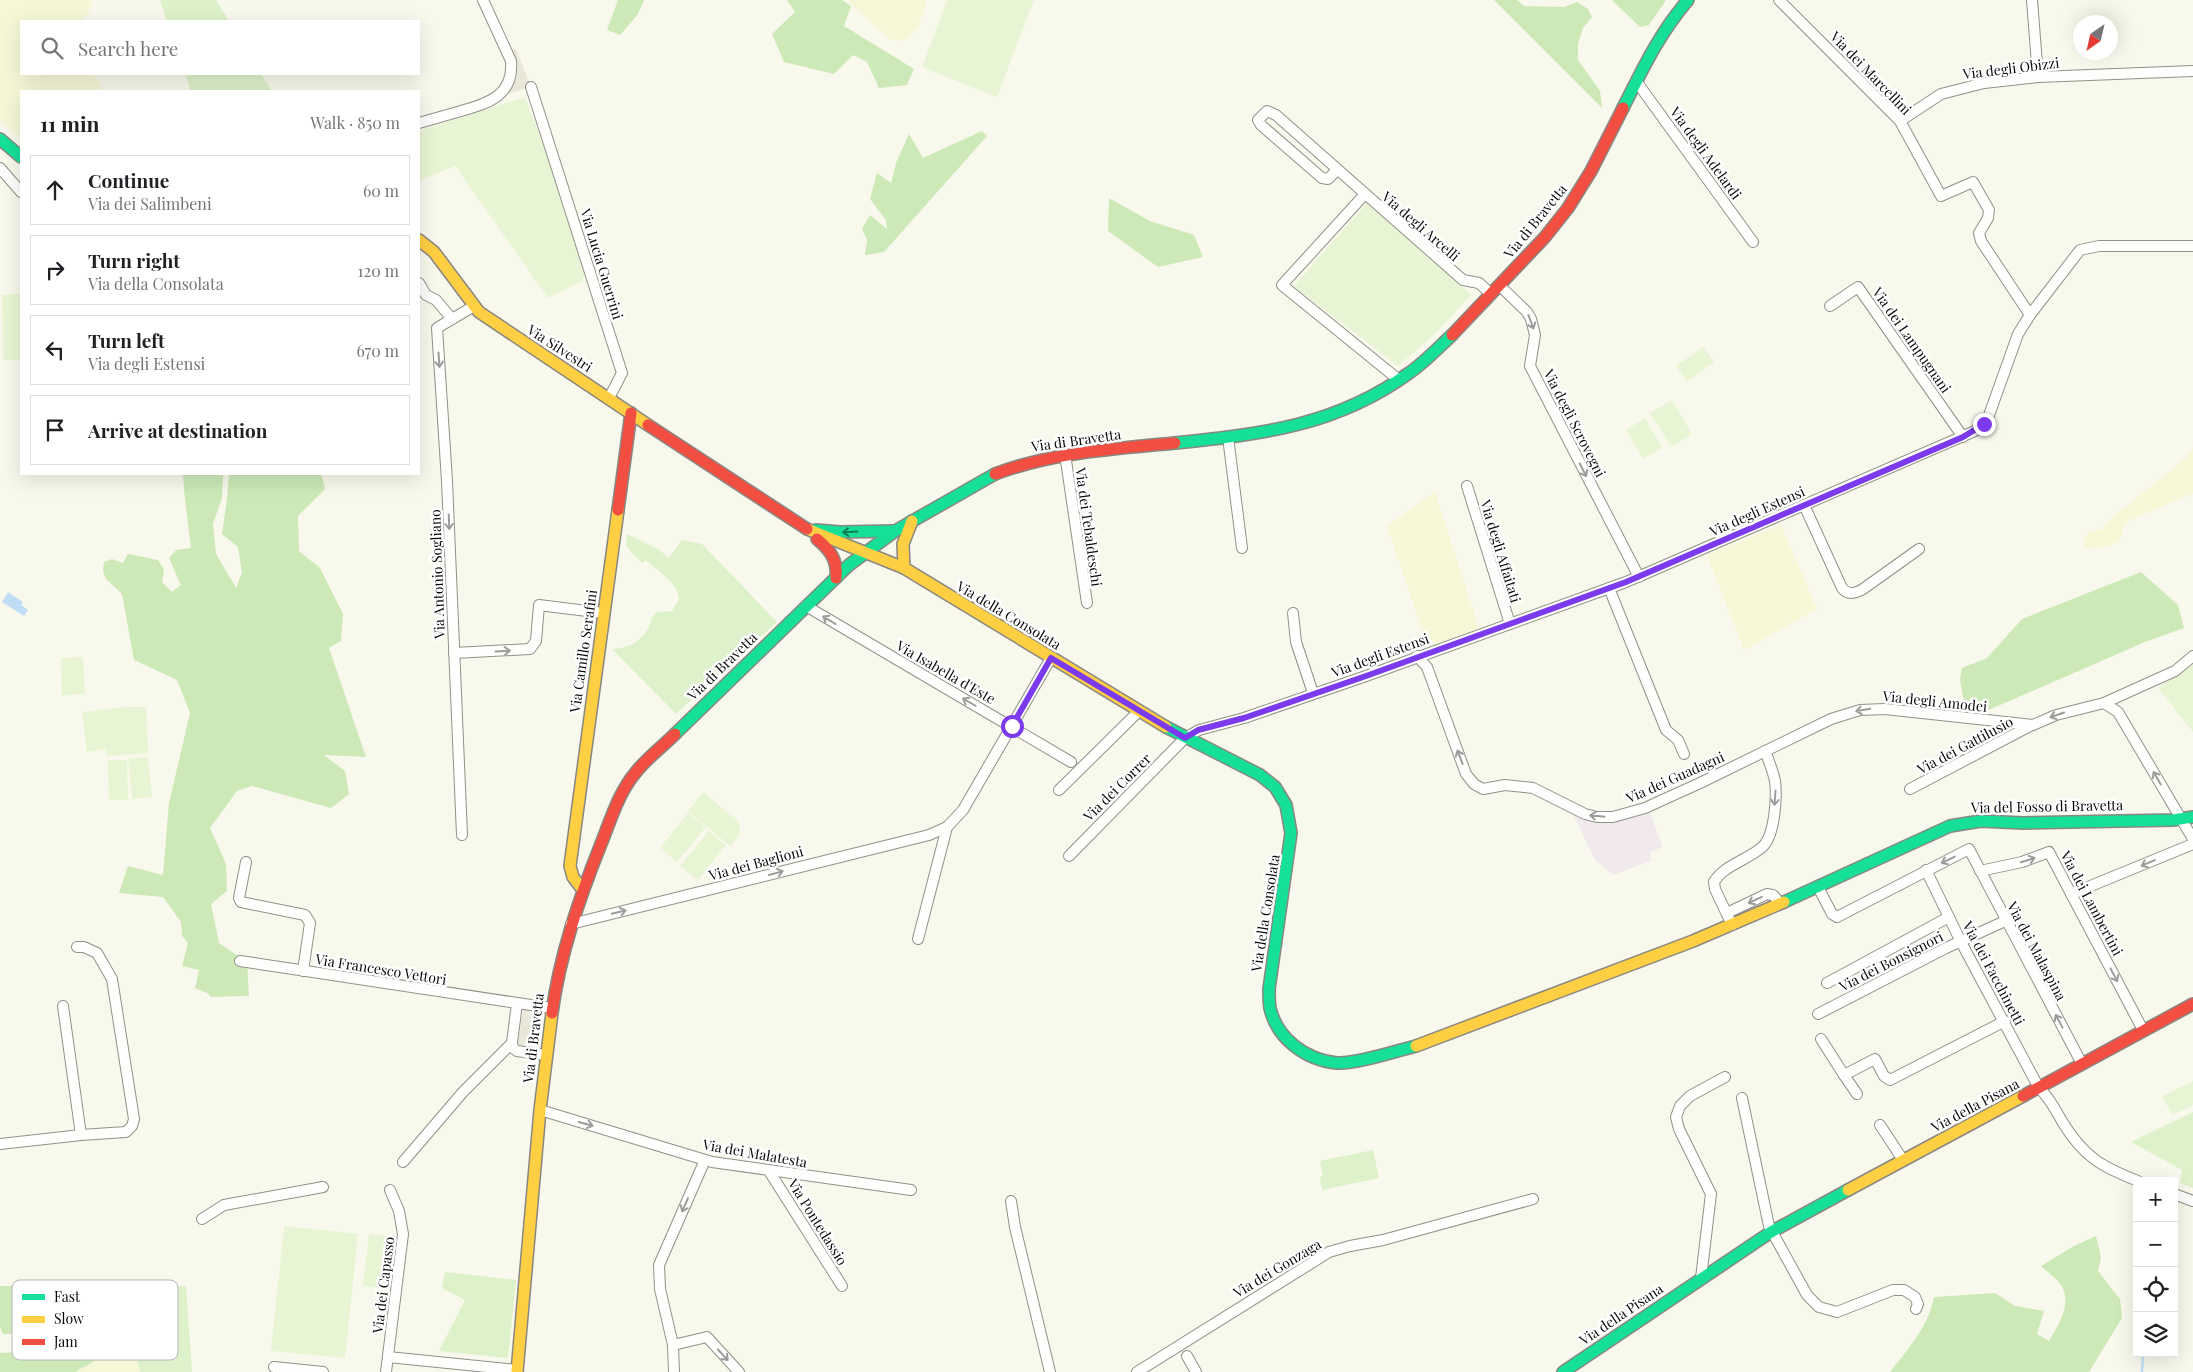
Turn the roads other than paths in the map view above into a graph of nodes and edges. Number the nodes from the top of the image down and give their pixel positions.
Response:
1 (1688, 0) edge
2 (1779, 0) edge
3 (2032, 0) edge
4 (486, 1) edge
5 (2193, 71) edge
6 (2038, 76) junction
7 (1636, 81) junction
8 (531, 87) dead end
9 (1900, 121) junction
10 (420, 123) edge
11 (0, 138) edge
12 (20, 156) edge
13 (0, 168) edge
14 (1337, 170) junction
15 (20, 191) edge
16 (1365, 194) junction
17 (420, 240) edge
18 (1753, 242) dead end
19 (2193, 246) edge
20 (420, 285) edge
21 (1495, 290) junction
22 (474, 306) junction
23 (1830, 306) dead end
24 (2030, 315) junction
25 (452, 320) junction
26 (1399, 380) junction
27 (608, 398) junction
28 (631, 413) junction
29 (1228, 437) junction
30 (1963, 437) junction
31 (1065, 454) junction
32 (1467, 486) dead end
33 (1804, 505) junction
34 (912, 521) junction
35 (805, 529) junction
36 (895, 531) junction
37 (1242, 548) dead end
38 (1919, 549) dead end
39 (866, 551) junction
40 (904, 568) junction
41 (1639, 577) junction
42 (836, 578) junction
43 (1609, 588) junction
44 (1087, 603) dead end
45 (806, 606) junction
46 (603, 613) junction
47 (1293, 614) dead end
48 (1510, 624) junction
49 (454, 653) junction
50 (1417, 656) junction
51 (2193, 656) edge
52 (1051, 658) junction
53 (1314, 693) junction
54 (2104, 703) junction
55 (1139, 710) junction
56 (2033, 725) junction
57 (1012, 726) junction
58 (1185, 738) junction
59 (1765, 751) junction
60 (1684, 754) dead end
61 (1071, 762) dead end
62 (1059, 790) dead end
63 (1910, 790) dead end
64 (2193, 816) edge
65 (2181, 820) junction
66 (948, 828) junction
67 (462, 835) dead end
68 (2193, 839) edge
69 (2193, 844) edge
70 (1069, 856) dead end
71 (246, 862) dead end
72 (1926, 870) junction
73 (1980, 871) junction
74 (1818, 886) junction
75 (583, 890) junction
76 (2071, 894) junction
77 (1780, 903) junction
78 (1727, 913) junction
79 (1949, 917) junction
80 (2005, 922) junction
81 (571, 924) junction
82 (1732, 925) junction
83 (918, 939) dead end
84 (1961, 942) junction
85 (77, 947) dead end
86 (240, 961) dead end
87 (303, 971) junction
88 (1827, 983) dead end
89 (517, 1003) junction
90 (2193, 1004) edge
91 (63, 1006) dead end
92 (552, 1008) junction
93 (1818, 1014) dead end
94 (2005, 1021) junction
95 (2144, 1030) junction
96 (1821, 1039) dead end
97 (512, 1043) junction
98 (546, 1055) junction
99 (2082, 1064) junction
100 (1844, 1075) junction
101 (1725, 1077) dead end
102 (2039, 1088) junction
103 (1857, 1094) dead end
104 (1742, 1098) dead end
105 (540, 1110) junction
106 (1880, 1125) dead end
107 (81, 1134) junction
108 (0, 1144) edge
109 (704, 1160) junction
110 (1903, 1160) junction
111 (403, 1162) dead end
112 (770, 1171) junction
113 (2133, 1179) edge
114 (324, 1187) dead end
115 (390, 1190) dead end
116 (911, 1190) dead end
117 (2178, 1195) edge
118 (1533, 1199) dead end
119 (1012, 1201) dead end
120 (2193, 1201) edge
121 (202, 1219) dead end
122 (1772, 1232) junction
123 (1701, 1278) junction
124 (842, 1286) dead end
125 (1916, 1309) dead end
126 (673, 1345) junction
127 (388, 1356) junction
128 (1187, 1356) dead end
129 (411, 1360) junction
130 (274, 1367) dead end
131 (517, 1371) edge
132 (323, 1372) edge
133 (386, 1372) edge
134 (409, 1372) edge
135 (674, 1372) edge
136 (740, 1372) edge
137 (1050, 1372) edge
138 (1137, 1372) edge
139 (1196, 1372) edge
140 (1564, 1372) edge

1 - 7 main road, Via di Bravetta
2 - 9 street, Via dei Marcellini
3 - 6 street
4 - 10 street
5 - 6 street, Via degli Obizzi
6 - 9 street, Via degli Obizzi
7 - 18 street, Via degli Adelardi
7 - 21 main road, Via di Bravetta
8 - 27 street, Via Lucia Guerrini
9 - 24 street, Via dei Marcellini
11 - 12 main road
13 - 15 street
14 - 14 street, Via degli Arcelli
14 - 16 street, Via degli Arcelli
16 - 21 street, Via degli Arcelli
16 - 26 street
17 - 22 main road, Via Silvestri
19 - 24 street, Via degli Estensi
20 - 25 street
21 - 26 main road, Via di Bravetta
21 -> 41 street, Via degli Scrovegni
22 - 25 street
22 - 27 main road, Via Silvestri
23 - 30 street, Via dei Lampugnani
24 - 30 street, Via degli Estensi
25 -> 49 street, Via Antonio Sogliano
26 - 29 main road, Via di Bravetta
27 - 28 main road, Via Silvestri
28 - 35 main road, Via Silvestri
28 - 46 main road, Via Camillo Serafini
29 - 31 main road, Via di Bravetta
29 - 37 street
30 - 33 street, Via degli Estensi
31 - 34 main road, Via di Bravetta
31 - 44 street, Via dei Tebaldeschi
32 - 48 street, Via degli Affaitati
33 - 38 street
33 - 41 street, Via degli Estensi
34 - 36 main road, Via di Bravetta
34 - 40 main road
36 -> 35 main road
35 - 39 main road
35 - 42 main road
36 - 39 main road, Via di Bravetta
39 - 40 main road, Via della Consolata
39 - 42 main road, Via di Bravetta
40 - 52 main road, Via della Consolata
41 - 43 street, Via degli Estensi
42 - 45 main road, Via di Bravetta
43 - 48 street, Via degli Estensi
43 - 60 street
57 -> 45 street, Via Isabella d'Este
45 - 75 main road, Via di Bravetta
49 -> 46 street
46 - 75 main road, Via Camillo Serafini
47 - 53 street
48 - 50 street, Via degli Estensi
49 - 67 street, Via Antonio Sogliano
50 - 53 street, Via degli Estensi
59 -> 50 street, Via dei Guadagni
51 - 54 street, Via degli Amodei
52 - 55 main road, Via della Consolata
52 - 57 street
53 - 58 street, Via degli Estensi
54 -> 56 street, Via degli Amodei
65 -> 54 street
55 - 58 main road, Via della Consolata
55 - 62 street
56 -> 59 street, Via degli Amodei
56 - 63 street, Via dei Gattilusio
57 - 61 street, Via Isabella d'Este
57 - 66 street
58 - 70 street, Via dei Correr
58 - 82 main road, Via della Consolata
59 -> 78 street
64 - 65 main road, Via del Fosso di Bravetta
65 - 68 street
65 - 74 main road, Via del Fosso di Bravetta
81 -> 66 street, Via dei Baglioni
66 - 83 street
69 -> 76 street
71 - 87 street
73 -> 72 street, Via dei Malaspina
72 - 74 street
72 - 79 street, Via dei Facchinetti
73 -> 76 street, Via dei Lambertini
73 - 80 street, Via dei Malaspina
74 - 77 main road, Via del Fosso di Bravetta
75 - 81 main road, Via di Bravetta
76 -> 95 street, Via dei Lambertini
77 -> 78 street
77 - 82 main road, Via del Fosso di Bravetta
78 - 82 street
79 - 84 street, Via dei Facchinetti
79 - 88 street
80 - 84 street, Via dei Bonsignori
99 -> 80 street, Via dei Malaspina
81 - 92 main road, Via di Bravetta
84 - 93 street, Via dei Bonsignori
84 - 94 street, Via dei Facchinetti
85 - 107 street
86 - 87 street, Via Francesco Vettori
87 - 89 street, Via Francesco Vettori
89 - 92 street, Via Francesco Vettori
89 - 97 street
90 - 95 main road, Via della Pisana
91 - 107 street
92 - 98 main road, Via di Bravetta
94 - 100 street
94 - 102 street, Via dei Facchinetti
95 - 99 main road, Via della Pisana
96 - 100 street
97 - 98 street
97 - 111 street
98 - 105 main road, Via di Bravetta
99 - 102 main road, Via della Pisana
100 - 103 street
101 - 123 street
102 - 110 main road, Via della Pisana
102 - 113 street, Via dei Facchinetti
104 - 122 street
105 -> 109 street, Via dei Malatesta
105 - 131 main road, Via di Bravetta
106 - 110 street
107 - 108 street
109 - 112 street, Via dei Malatesta
109 -> 126 street
110 - 122 main road, Via della Pisana
112 - 116 street, Via dei Malatesta
112 - 124 street, Via Pontedassio
114 - 121 street
115 - 127 street, Via dei Capasso
117 - 120 street
118 - 138 street, Via dei Gonzaga
119 - 137 street
122 - 123 main road, Via della Pisana
122 - 125 street
123 - 140 main road, Via della Pisana
126 - 135 street
126 -> 136 street
127 - 129 street
127 - 133 street, Via dei Capasso
128 - 139 street
129 - 131 street
129 - 134 street
130 - 132 street

